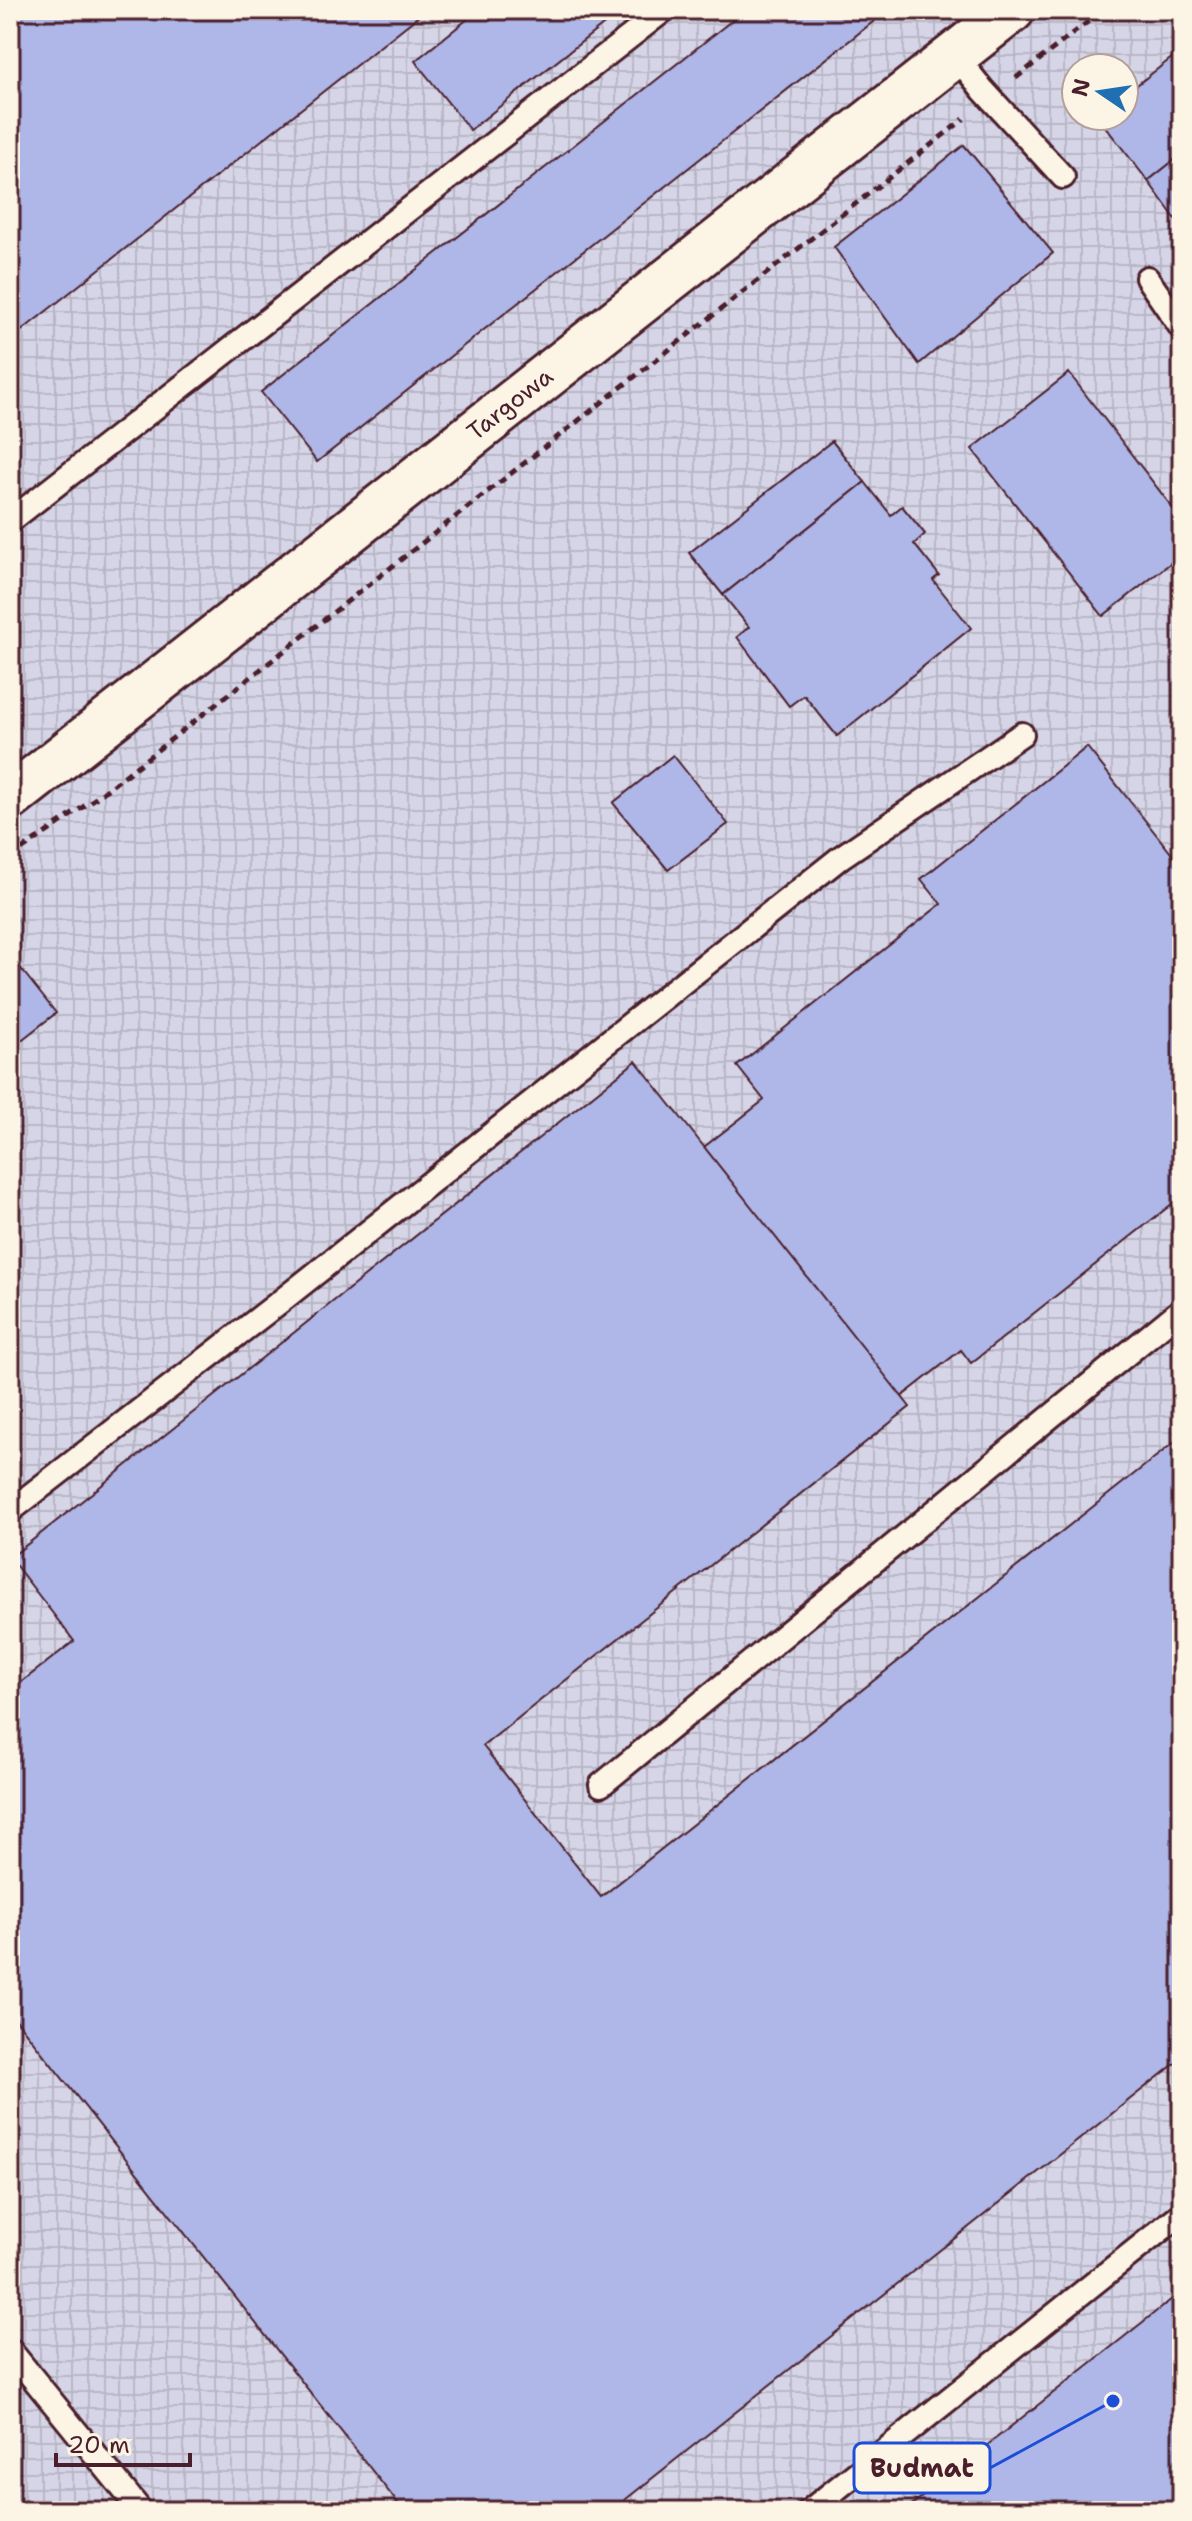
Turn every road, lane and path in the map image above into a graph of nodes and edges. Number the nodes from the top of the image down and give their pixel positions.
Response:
1 (664, 10) edge
2 (1012, 10) edge
3 (1103, 10) edge
4 (955, 55) junction
5 (991, 98) junction
6 (1063, 177) dead end
7 (1147, 278) dead end
8 (1182, 329) edge
9 (10, 521) edge
10 (1022, 734) dead end
11 (10, 798) edge
12 (10, 858) edge
13 (1182, 1309) edge
14 (10, 1511) edge
15 (601, 1785) dead end
16 (1182, 2213) edge
17 (10, 2350) edge
18 (141, 2511) edge
19 (809, 2511) edge

1 - 9 lane
2 - 4 street, Targowa
3 - 5 path
4 - 5 lane
4 - 11 street, Targowa
5 - 6 lane
5 - 12 path
7 - 8 lane
10 - 14 lane
13 - 15 lane
16 - 19 lane
17 - 18 lane

